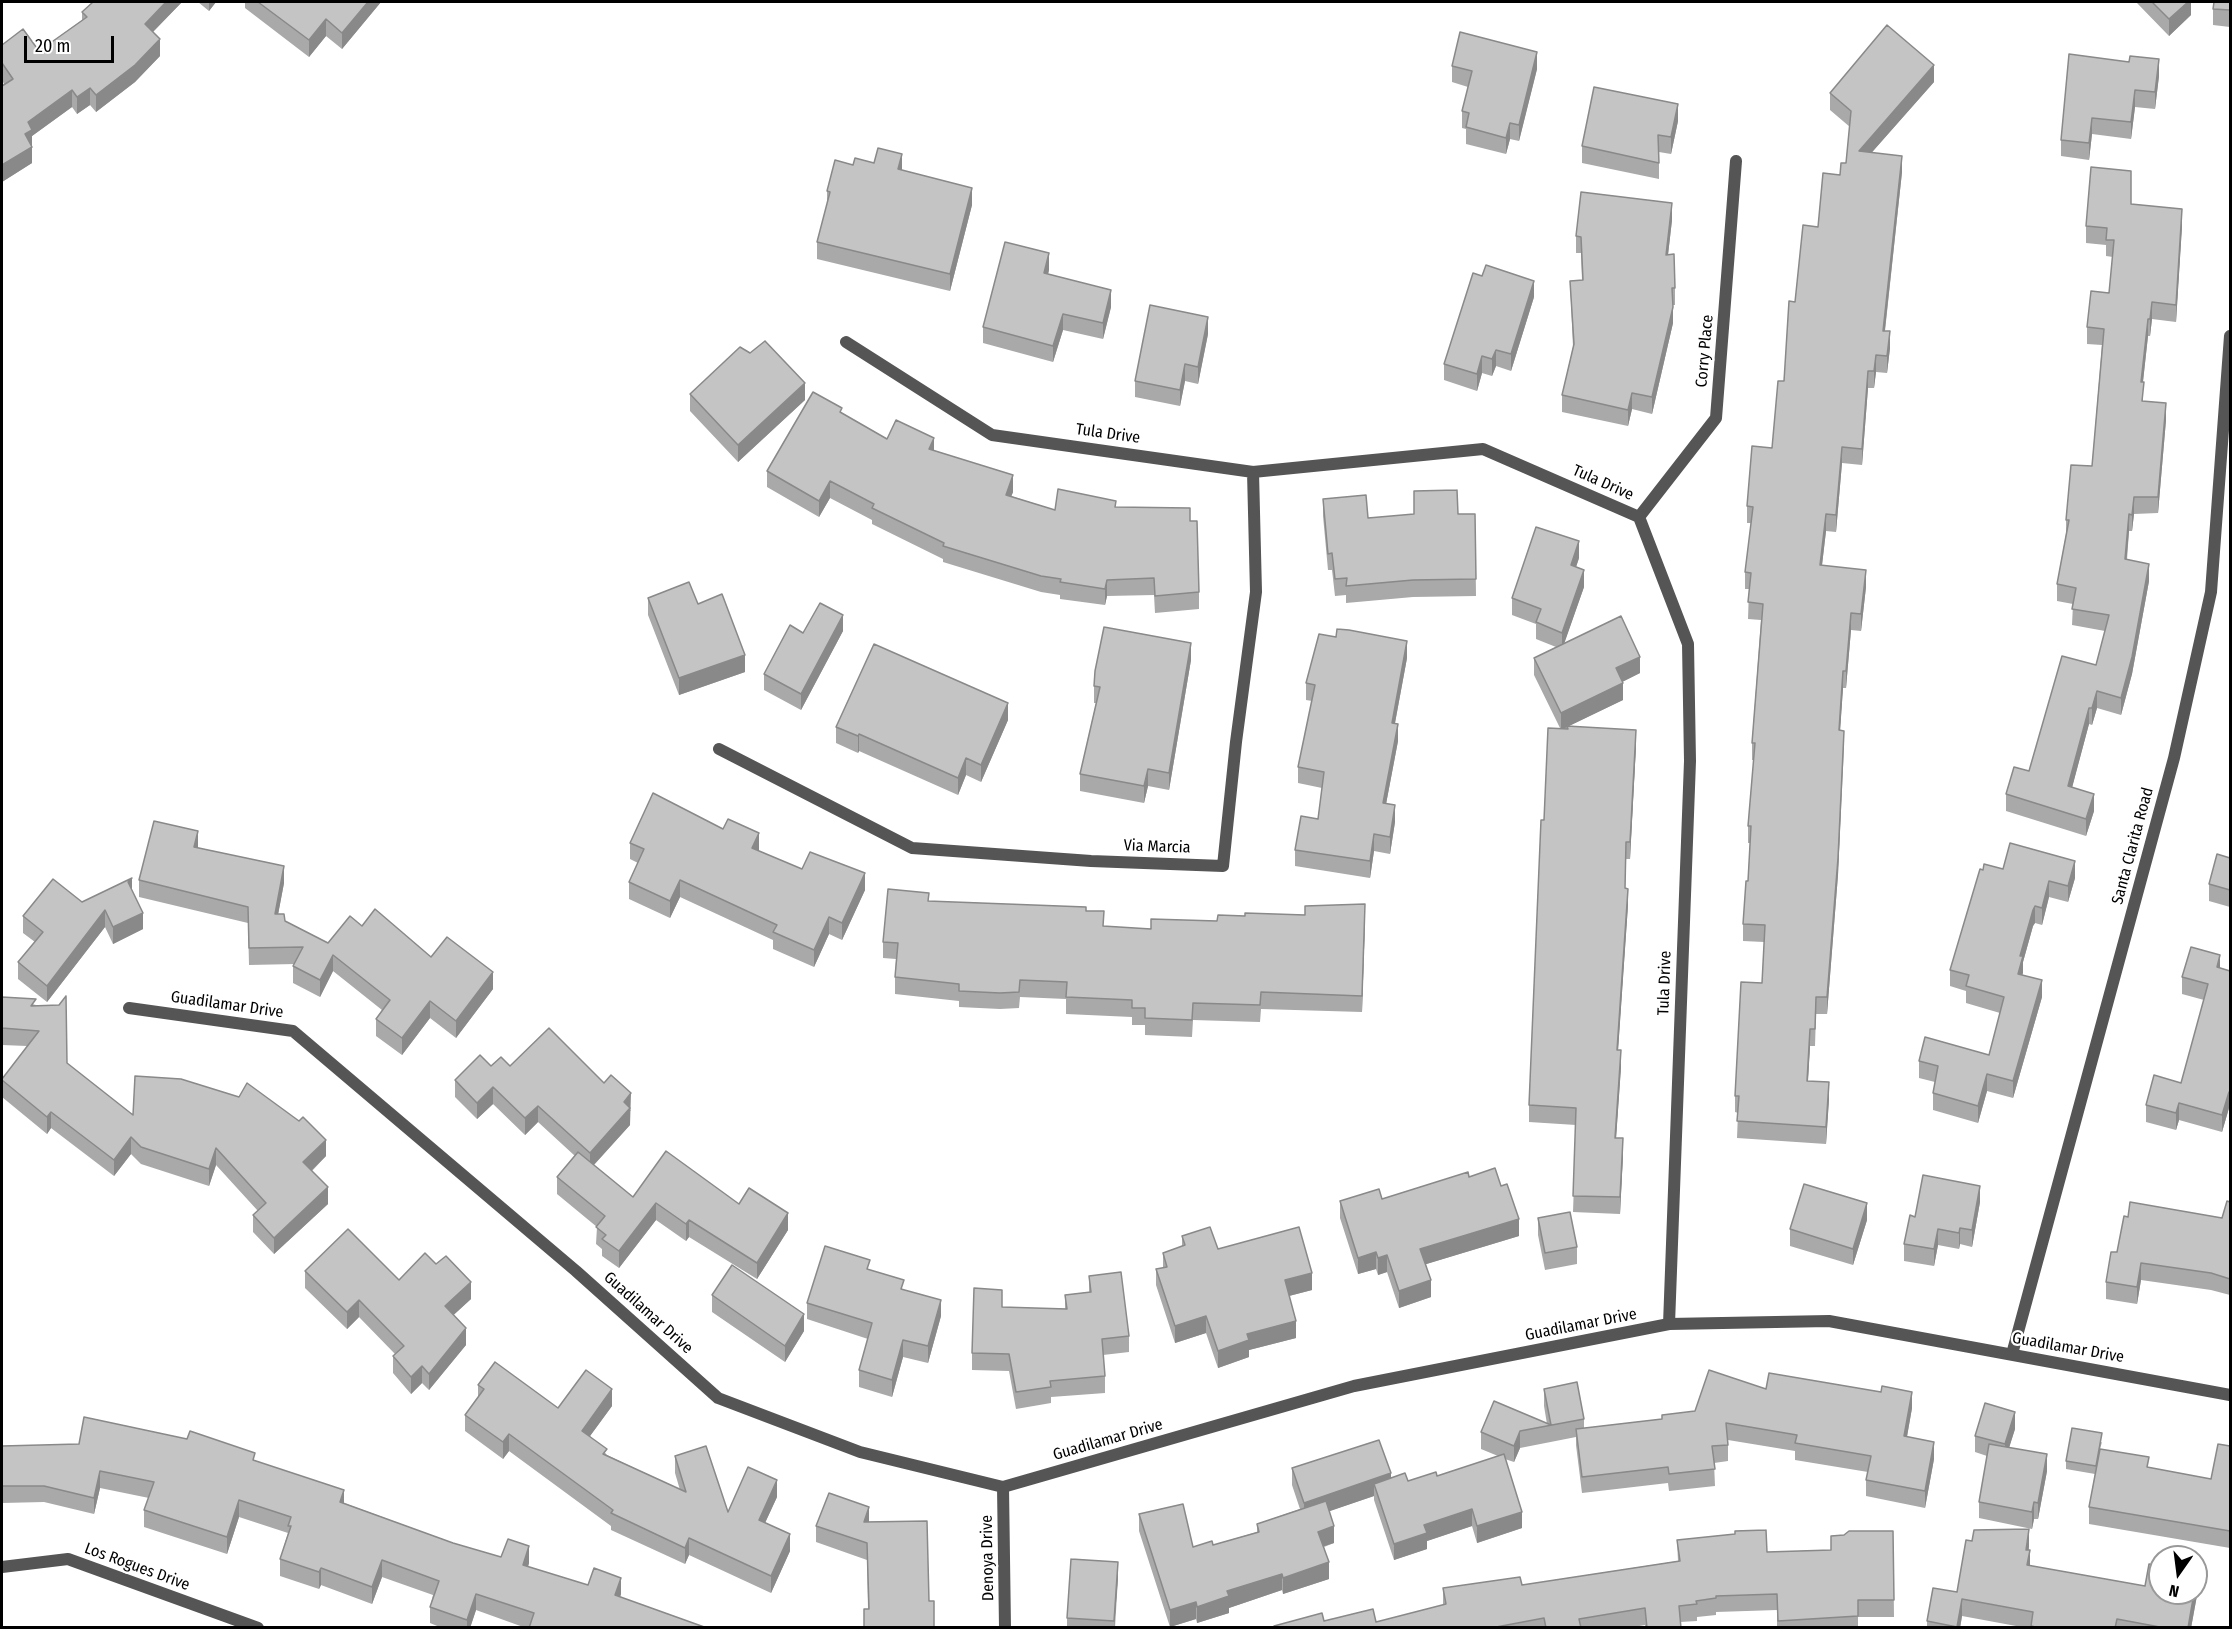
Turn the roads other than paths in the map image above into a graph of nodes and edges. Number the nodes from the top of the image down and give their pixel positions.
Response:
1 (1736, 161) dead end
2 (2230, 336) edge
3 (846, 342) dead end
4 (1253, 472) junction
5 (1639, 517) junction
6 (719, 749) dead end
7 (129, 1008) dead end
8 (1669, 1324) junction
9 (2012, 1354) junction
10 (2230, 1395) edge
11 (1003, 1487) junction
12 (2, 1568) edge
13 (258, 1628) edge
14 (1005, 1628) edge

1 - 5 street, Corry Place
2 - 9 street, Santa Clarita Road
3 - 4 street, Tula Drive
4 - 5 street, Tula Drive
4 - 6 street, Via Marcia
5 - 8 street, Tula Drive
7 - 11 street, Guadilamar Drive
8 - 9 street, Guadilamar Drive
8 - 11 street, Guadilamar Drive
9 - 10 street, Guadilamar Drive
11 - 14 street, Denoya Drive
12 - 13 street, Los Rogues Drive

